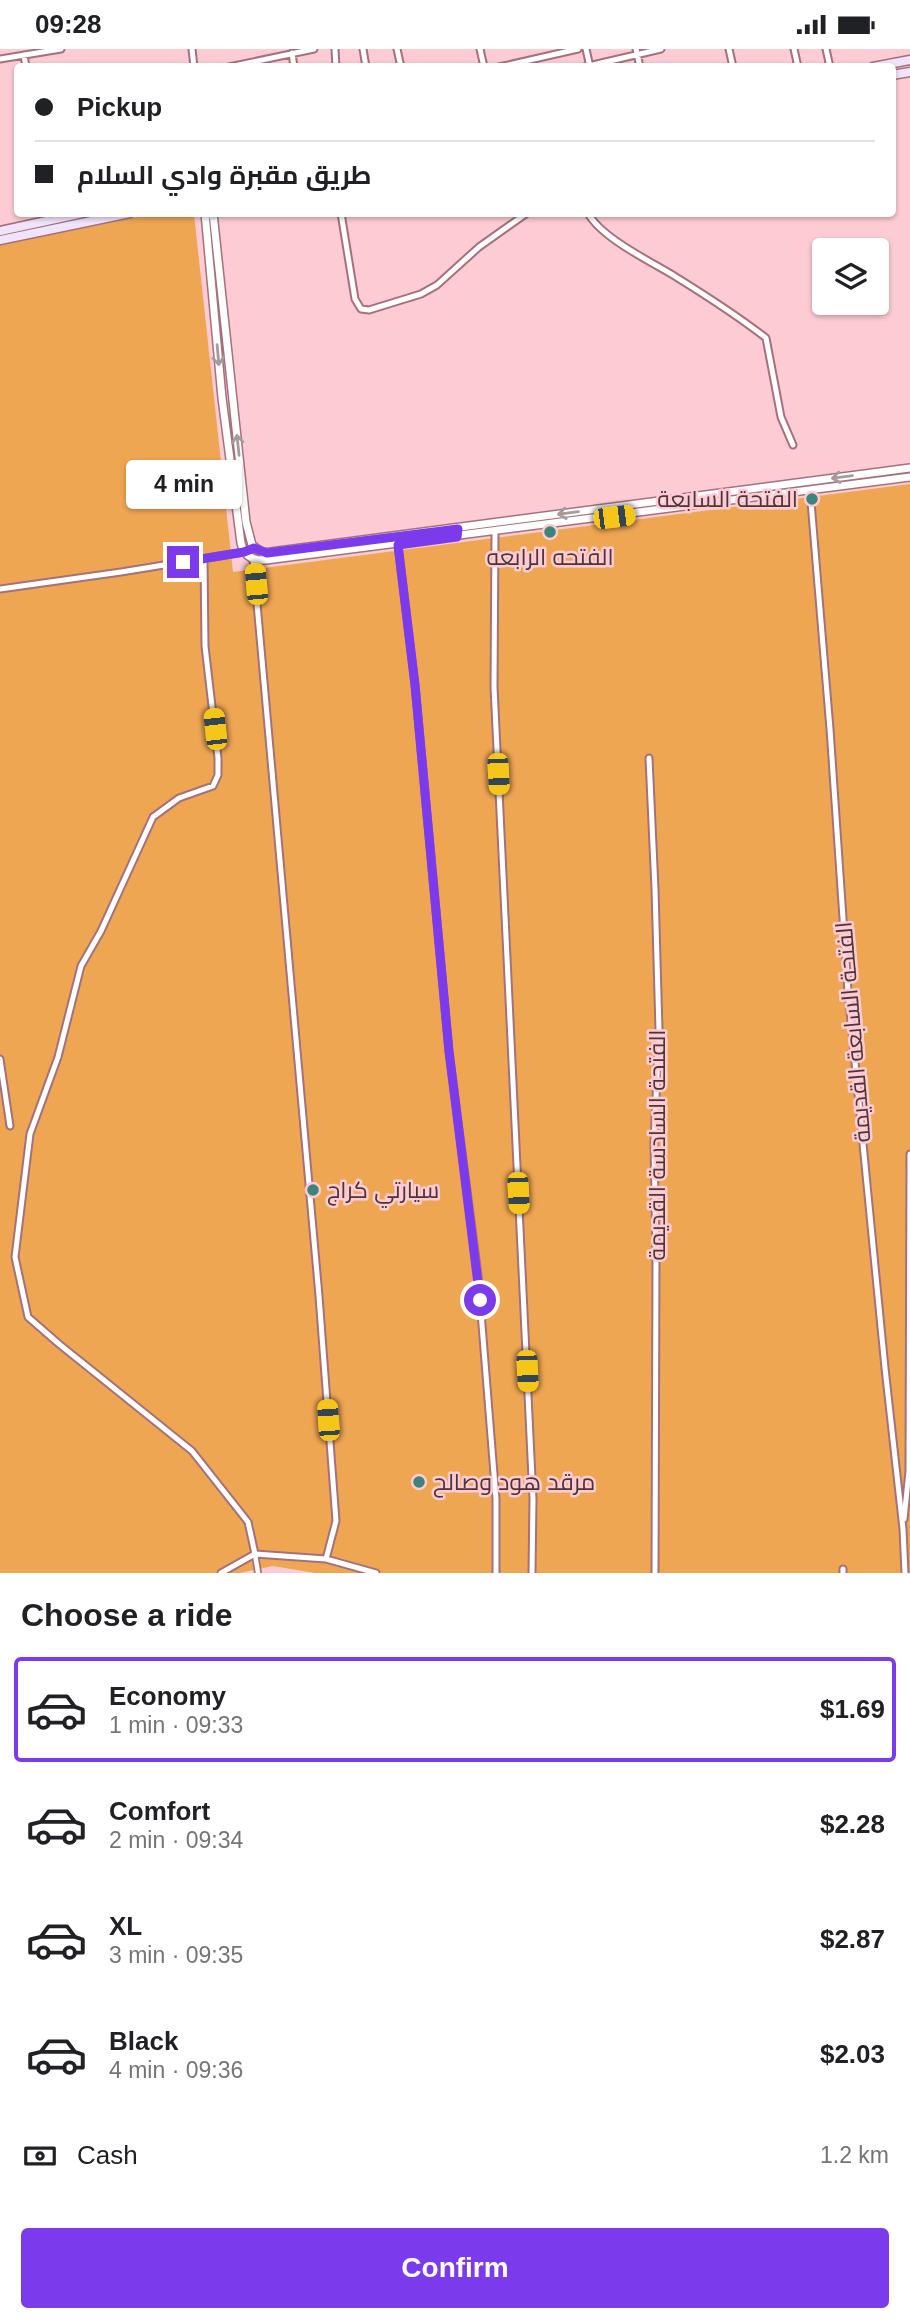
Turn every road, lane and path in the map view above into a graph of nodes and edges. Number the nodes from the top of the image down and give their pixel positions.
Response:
1 (61, 49) edge
2 (314, 49) edge
3 (578, 49) edge
4 (661, 49) edge
5 (43, 50) edge
6 (636, 52) edge
7 (292, 53) junction
8 (24, 55) junction
9 (0, 59) edge
10 (25, 63) edge
11 (254, 63) edge
12 (293, 63) edge
13 (517, 63) edge
14 (598, 63) edge
15 (65, 217) edge
16 (111, 217) edge
17 (212, 217) edge
18 (212, 217) edge
19 (342, 217) edge
20 (521, 217) edge
21 (590, 217) edge
22 (0, 231) edge
23 (0, 240) edge
24 (231, 384) junction
25 (221, 385) junction
26 (232, 397) junction
27 (222, 398) junction
28 (793, 445) dead end
29 (910, 468) edge
30 (910, 477) edge
31 (810, 490) junction
32 (659, 501) junction
33 (641, 503) junction
34 (661, 510) junction
35 (641, 513) junction
36 (478, 525) junction
37 (457, 528) junction
38 (495, 532) junction
39 (480, 534) junction
40 (457, 537) junction
41 (398, 545) junction
42 (255, 549) junction
43 (244, 552) junction
44 (204, 559) junction
45 (253, 559) junction
46 (0, 589) edge
47 (649, 758) dead end
48 (0, 1059) edge
49 (10, 1126) dead end
50 (910, 1154) edge
51 (903, 1529) junction
52 (256, 1554) junction
53 (327, 1559) junction
54 (221, 1573) edge
55 (258, 1573) edge
56 (376, 1573) edge
57 (496, 1573) edge
58 (532, 1573) edge
59 (656, 1573) edge
60 (905, 1573) edge

1 - 5 street
2 - 7 street
3 - 13 street
4 - 6 street
5 - 8 street
6 - 14 street
7 - 11 street
7 - 12 street
8 - 9 street
8 - 10 street
15 - 22 main road
16 - 23 main road
17 - 24 street
18 -> 25 street
19 - 20 street
21 - 28 street
24 - 25 street
24 - 26 street
25 - 27 street
26 - 27 street
42 -> 26 street
27 - 43 street
29 -> 32 street
30 - 31 street
31 - 34 street
31 - 51 street, الفتحة السابعة القديمة
32 - 33 street
32 - 34 street
33 - 35 street
33 -> 36 street
34 - 35 street
35 - 38 street
36 - 37 street
36 - 39 street
37 - 40 street
37 - 42 street
38 - 39 street
38 - 58 street
39 - 40 street
40 - 41 street
41 - 45 street
41 - 57 street
42 - 43 street
42 - 45 street
43 - 44 street
43 - 45 street
44 - 46 street
44 - 52 street
45 - 53 street
47 - 59 street, الفتحة السادسة القديمة
48 - 49 street
50 - 51 street
51 - 60 street, الفتحة السابعة القديمة
52 - 53 street
52 - 54 street
52 - 55 street
53 - 56 street

